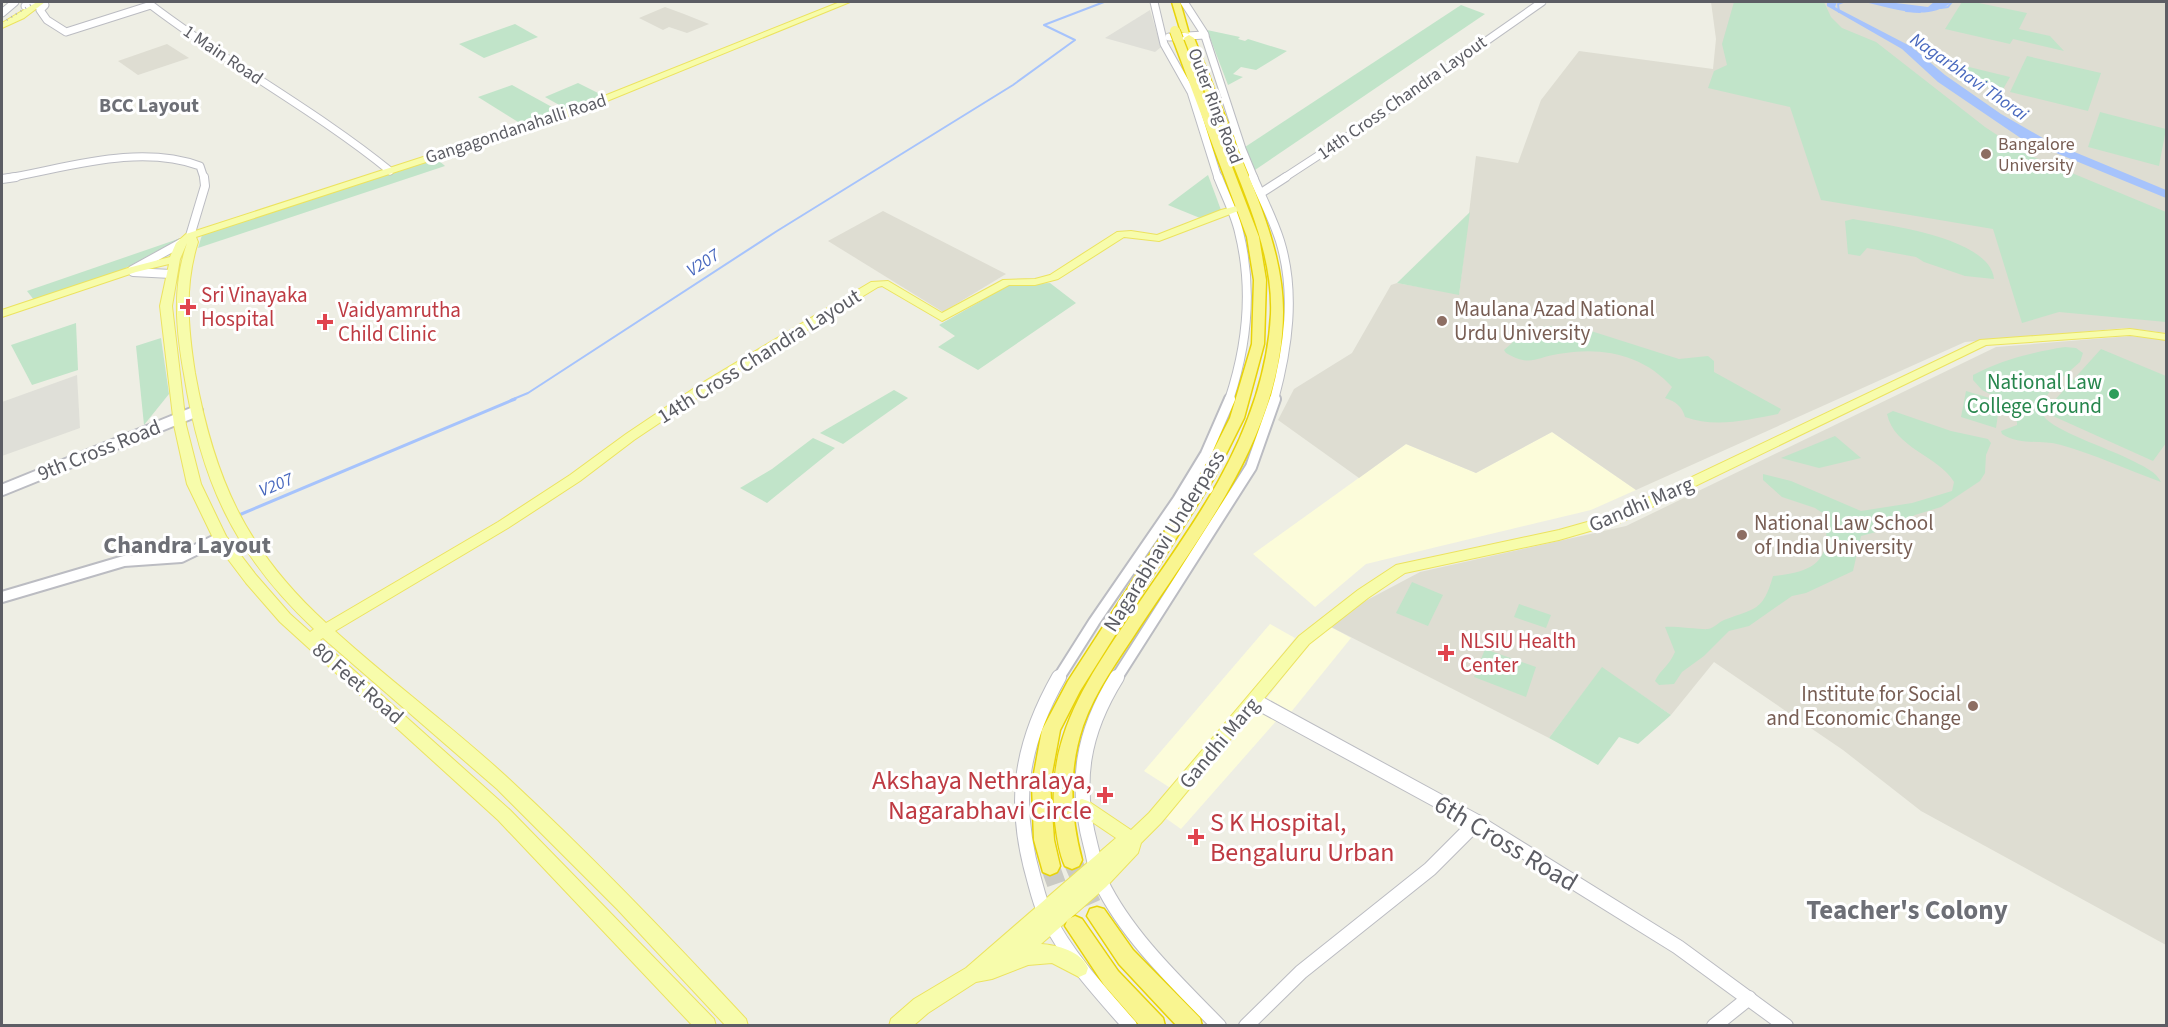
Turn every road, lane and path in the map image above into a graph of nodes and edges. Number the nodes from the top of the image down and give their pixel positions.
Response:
1 (15, 2) edge
2 (846, 2) edge
3 (1154, 2) edge
4 (1165, 2) edge
5 (1176, 2) edge
6 (1184, 2) edge
7 (1542, 2) edge
8 (38, 3) edge
9 (2, 14) edge
10 (2, 19) edge
11 (2, 26) edge
12 (1204, 33) junction
13 (1182, 35) junction
14 (1161, 36) junction
15 (390, 171) junction
16 (2, 179) edge
17 (1261, 193) junction
18 (1249, 209) junction
19 (186, 240) junction
20 (188, 255) junction
21 (175, 259) junction
22 (130, 272) junction
23 (171, 274) junction
24 (2, 314) edge
25 (2166, 337) edge
26 (196, 411) junction
27 (179, 418) junction
28 (2, 490) edge
29 (220, 538) junction
30 (2, 597) edge
31 (326, 630) junction
32 (308, 640) junction
33 (1255, 700) junction
34 (1082, 806) junction
35 (1477, 822) junction
36 (1132, 840) junction
37 (1072, 860) tunnel mouth
38 (1050, 866) tunnel mouth
39 (1098, 875) junction
40 (1097, 915) tunnel mouth
41 (1047, 918) junction
42 (1075, 926) dead end
43 (1007, 962) junction
44 (1079, 968) junction
45 (973, 974) junction
46 (1749, 998) junction
47 (707, 1026) edge
48 (739, 1026) edge
49 (898, 1026) edge
50 (1130, 1026) edge
51 (1155, 1026) edge
52 (1192, 1026) edge
53 (1219, 1026) edge
54 (1246, 1026) edge
55 (1714, 1026) edge
56 (1786, 1026) edge

1 - 9 street
2 - 15 main road, Gangagondanahalli Road
3 - 14 street
4 - 13 highway, Outer Ring Road
5 - 13 highway, Outer Ring Road
6 - 12 street
7 - 17 street, 14th Cross Chandra Layout
8 - 10 main road
8 - 11 main road
8 - 15 street, 1 Main Road
12 - 14 street
12 - 17 street
13 - 18 highway, Outer Ring Road
14 - 18 street
15 - 19 main road, Gangagondanahalli Road
16 - 19 street
17 - 18 street
18 - 31 main road, 14th Cross Chandra Layout
18 - 34 street
18 - 37 highway, Nagarabhavi Underpass
18 - 38 highway, Nagarabhavi Underpass
18 - 41 street
19 - 20 main road
19 - 21 main road, 80 Feet Road
19 - 22 street
20 - 21 main road
20 - 26 main road, 80 Feet Road
21 - 22 main road
21 - 23 main road, 80 Feet Road
22 - 23 street
22 - 24 main road
23 - 27 main road, 80 Feet Road
25 - 33 main road, Gandhi Marg
26 - 27 street, 9th Cross Road
26 - 31 main road, 80 Feet Road
27 - 28 street, 9th Cross Road
27 - 29 main road, 80 Feet Road
29 - 30 street
29 - 32 main road, 80 Feet Road
31 - 32 main road, 14th Cross Chandra Layout
31 - 48 main road, 80 Feet Road
32 - 47 main road, 80 Feet Road
33 - 35 street, 6th Cross Road
33 - 36 main road, Gandhi Marg
34 - 36 main road
34 - 39 street
35 - 46 street, 6th Cross Road
35 - 54 street
36 - 39 main road, Gandhi Marg
39 - 41 main road
39 - 41 main road, Gandhi Marg
39 - 53 street
40 - 52 highway
41 - 43 main road
41 - 44 street
41 - 45 main road
42 - 51 highway
43 - 44 main road
43 - 45 main road
44 - 50 street
45 - 49 main road
46 - 55 street
46 - 56 street, 6th Cross Road

